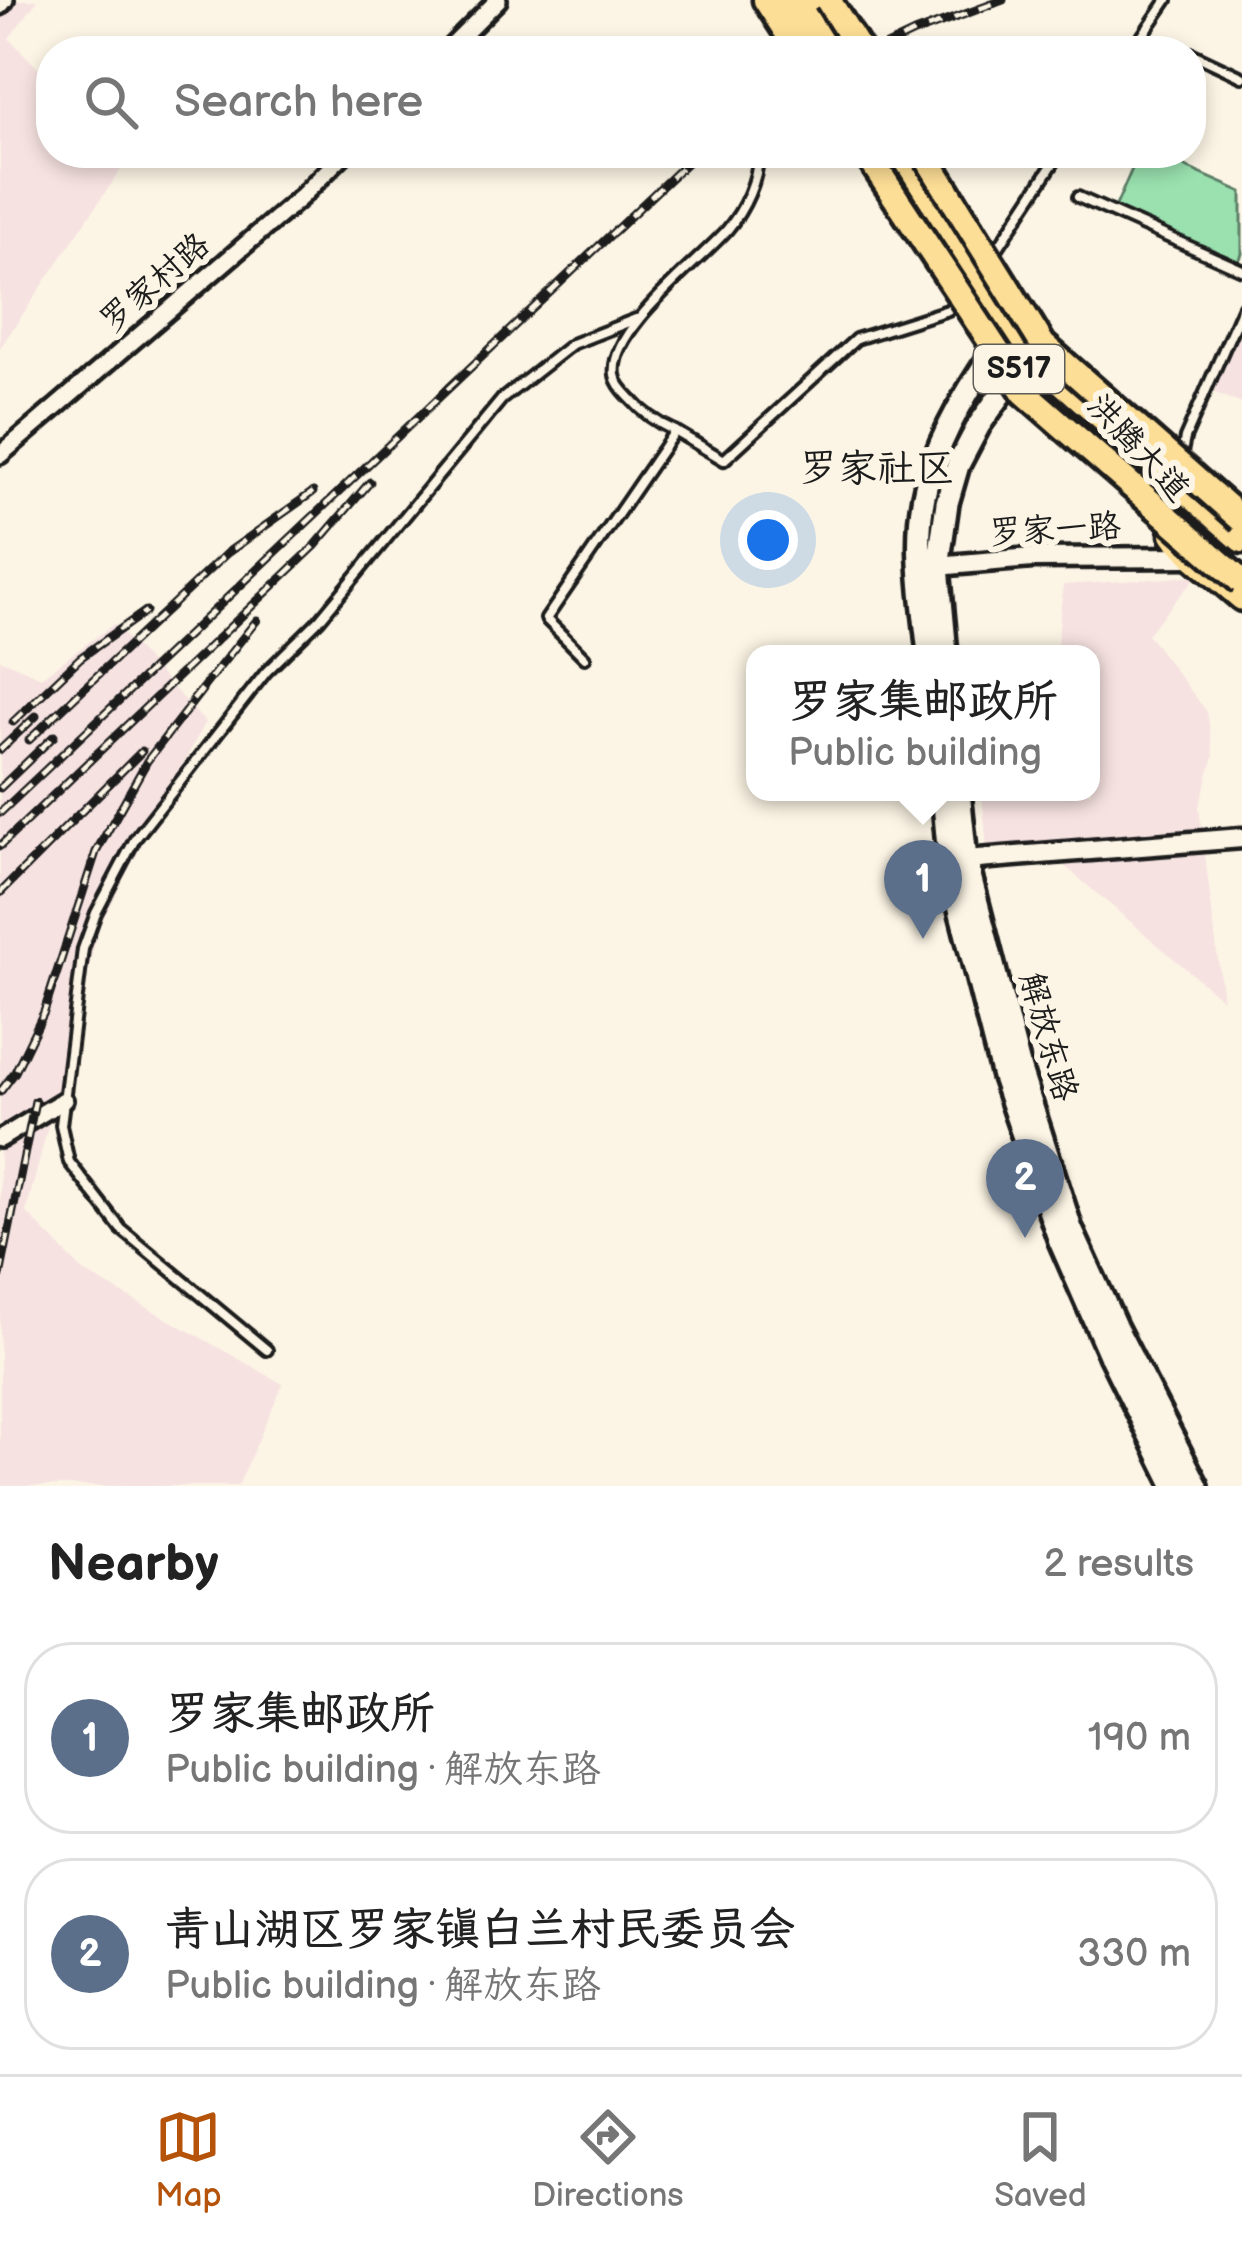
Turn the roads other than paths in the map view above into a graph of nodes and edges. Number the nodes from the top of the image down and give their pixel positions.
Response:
1 (498, 0) edge
2 (766, 0) edge
3 (784, 0) edge
4 (807, 0) edge
5 (828, 0) edge
6 (848, 0) edge
7 (1167, 0) edge
8 (462, 36) edge
9 (806, 36) edge
10 (810, 36) edge
11 (815, 36) edge
12 (825, 36) edge
13 (851, 36) edge
14 (1142, 36) edge
15 (1206, 60) edge
16 (1242, 77) edge
17 (330, 168) edge
18 (758, 168) edge
19 (876, 168) edge
20 (891, 168) edge
21 (910, 168) edge
22 (933, 168) edge
23 (1050, 168) edge
24 (1078, 196) dead end
25 (1242, 270) edge
26 (974, 283) junction
27 (1242, 308) edge
28 (636, 319) junction
29 (1006, 335) junction
30 (1025, 362) junction
31 (675, 431) junction
32 (0, 455) edge
33 (1196, 501) junction
34 (1242, 520) edge
35 (1242, 540) edge
36 (1194, 556) junction
37 (929, 567) junction
38 (1242, 582) edge
39 (1242, 598) edge
40 (928, 645) edge
41 (944, 645) edge
42 (585, 658) dead end
43 (944, 801) edge
44 (960, 801) edge
45 (1242, 838) edge
46 (966, 860) junction
47 (64, 1100) junction
48 (0, 1139) edge
49 (267, 1350) dead end
50 (1175, 1486) edge
51 (1197, 1486) edge

1 - 8 street
2 - 9 main road
3 - 10 main road
4 - 11 main road
5 - 13 main road, bridge
6 - 12 main road
7 - 14 lane
15 - 16 lane
17 - 32 street, 罗家村路
18 - 28 lane
19 - 38 main road, bridge
20 - 26 main road, 洪腾大道 / S517
21 - 26 main road, 洪腾大道 / S517
22 - 34 main road, bridge
23 - 26 lane
24 - 25 lane
26 - 29 main road, 洪腾大道 / S517
26 - 31 lane
27 - 33 lane
28 - 31 lane
28 - 47 lane
29 - 30 main road, 洪腾大道 / S517
29 - 37 main road
30 - 33 main road, 洪腾大道 / S517
30 - 36 main road, 洪腾大道 / S517
30 - 37 main road
31 - 42 lane
33 - 35 main road, 洪腾大道
36 - 37 street, 罗家一路
36 - 39 main road, 洪腾大道
37 - 40 main road
37 - 41 main road
43 - 50 main road, 解放东路
44 - 46 main road, 解放东路
45 - 46 street
46 - 51 main road, 解放东路
47 - 48 street
47 - 49 lane

